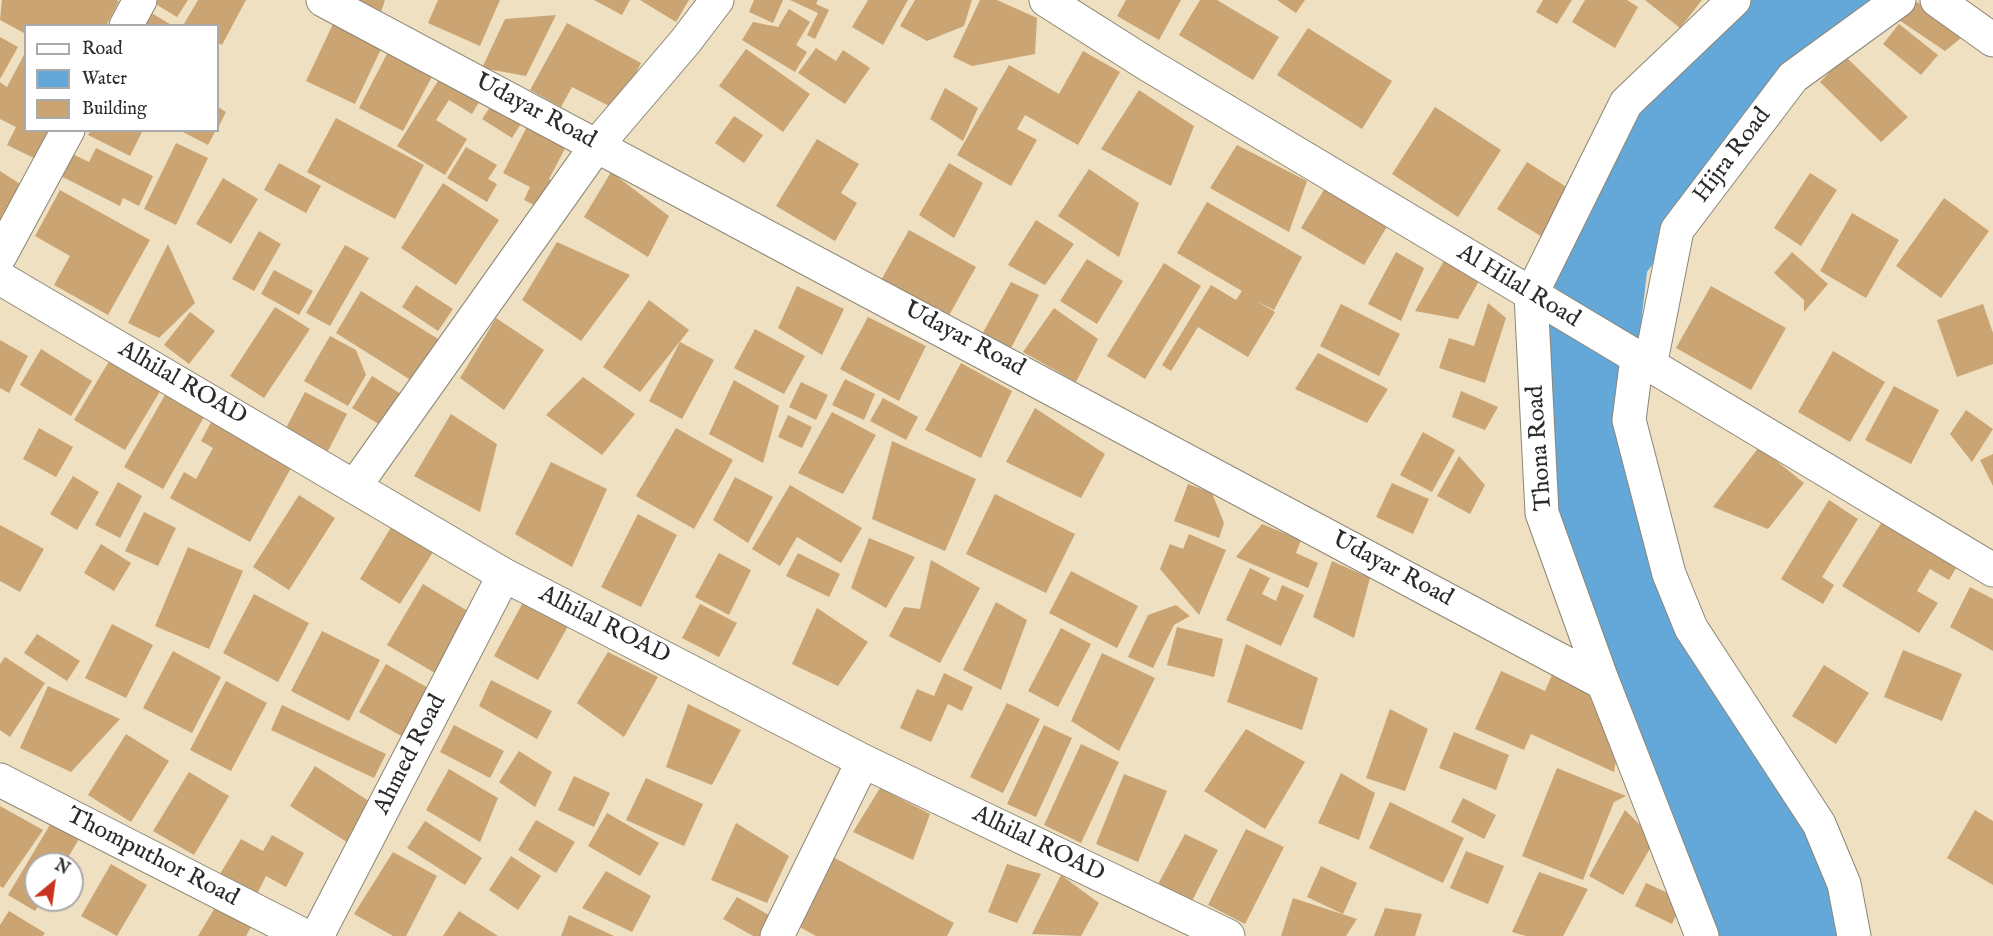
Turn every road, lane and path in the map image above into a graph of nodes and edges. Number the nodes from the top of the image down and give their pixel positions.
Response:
1 (140, 0) edge
2 (323, 0) edge
3 (717, 0) edge
4 (1046, 0) edge
5 (1734, 0) edge
6 (1899, 0) edge
7 (1937, 0) edge
8 (127, 24) edge
9 (1993, 40) edge
10 (67, 132) edge
11 (597, 145) junction
12 (0, 256) edge
13 (0, 278) edge
14 (1531, 295) junction
15 (1644, 362) junction
16 (355, 486) junction
17 (1993, 570) edge
18 (504, 574) junction
19 (1603, 682) junction
20 (863, 761) junction
21 (0, 780) edge
22 (305, 936) edge
23 (317, 936) edge
24 (777, 936) edge
25 (1228, 936) edge
26 (1702, 936) edge
27 (1854, 936) edge

1 - 8 street
2 - 11 street, Udayar Road
3 - 11 street
4 - 14 street, Al Hilal Road
5 - 14 street, Thona Road
6 - 15 street, Hijra Road
7 - 9 street
10 - 12 street
11 - 16 street
11 - 19 street, Udayar Road
13 - 16 street, Alhilal ROAD
14 - 15 street, Al Hilal Road
14 - 19 street, Thona Road
15 - 17 street, Al Hilal Road
15 - 27 street, Hijra Road
16 - 18 street, Alhilal ROAD
18 - 20 street, Alhilal ROAD
18 - 23 street, Ahmed Road
19 - 26 street, Thona Road
20 - 24 street
20 - 25 street, Alhilal ROAD
21 - 22 street, Thomputhor Road

